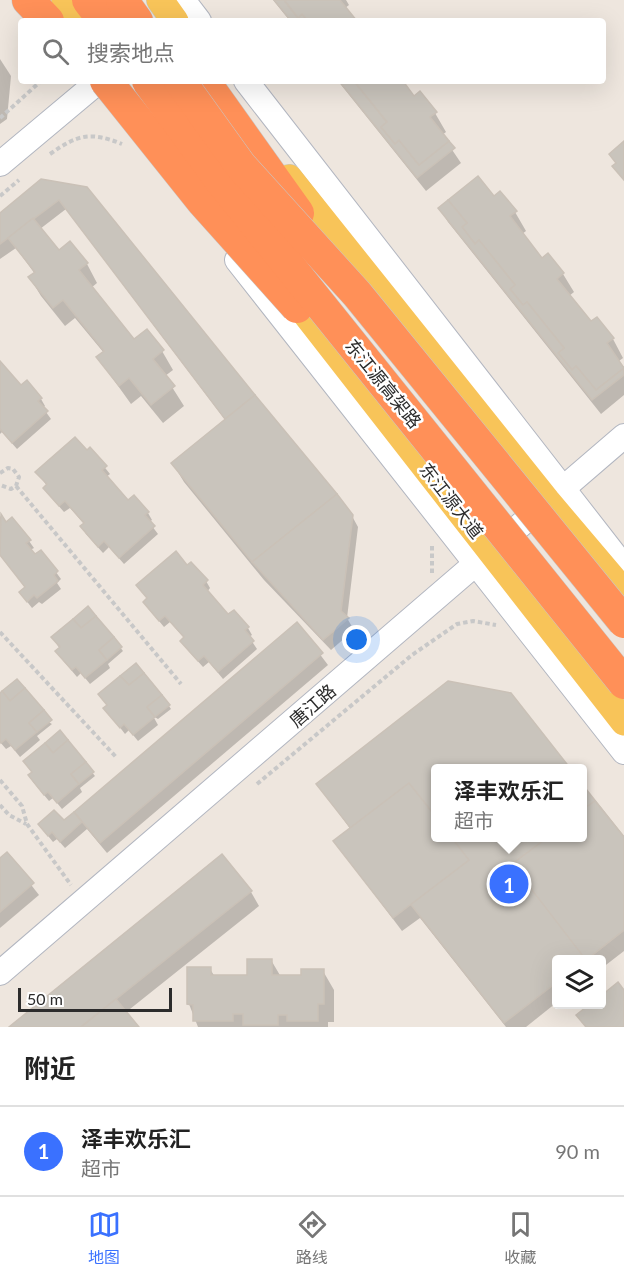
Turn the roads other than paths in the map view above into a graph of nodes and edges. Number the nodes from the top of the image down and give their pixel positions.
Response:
1 (28, 0) edge
2 (40, 0) edge
3 (65, 0) edge
4 (88, 0) edge
5 (122, 0) edge
6 (171, 7) edge
7 (45, 18) edge
8 (54, 18) edge
9 (78, 18) edge
10 (102, 18) edge
11 (135, 18) edge
12 (193, 18) edge
13 (100, 84) edge
14 (106, 84) edge
15 (106, 84) edge
16 (150, 84) edge
17 (182, 84) edge
18 (206, 84) edge
19 (219, 84) edge
20 (248, 84) edge
21 (0, 164) edge
22 (357, 294) junction
23 (624, 436) edge
24 (555, 495) junction
25 (484, 558) junction
26 (624, 567) edge
27 (624, 592) edge
28 (564, 609) junction
29 (624, 622) edge
30 (624, 682) edge
31 (624, 722) edge
32 (624, 752) edge
33 (0, 973) edge

1 - 7 highway
2 - 8 highway
3 - 9 main road
4 - 10 highway
5 - 11 highway
6 - 12 street
13 - 21 street
14 - 28 highway, bridge
15 - 25 main road, 东江源大道
16 - 28 highway, 东江源高架路, bridge
17 - 22 highway, 东江源高架路, bridge
18 - 22 highway, bridge
19 - 24 main road
20 - 24 street
22 - 29 highway, 东江源高架路, bridge
23 - 24 street, 唐江路
24 - 25 street, 唐江路
24 - 26 street
24 - 27 main road
25 - 31 main road, 东江源大道
25 - 32 street
25 - 33 street, 唐江路
28 - 30 highway, 东江源高架路, bridge

